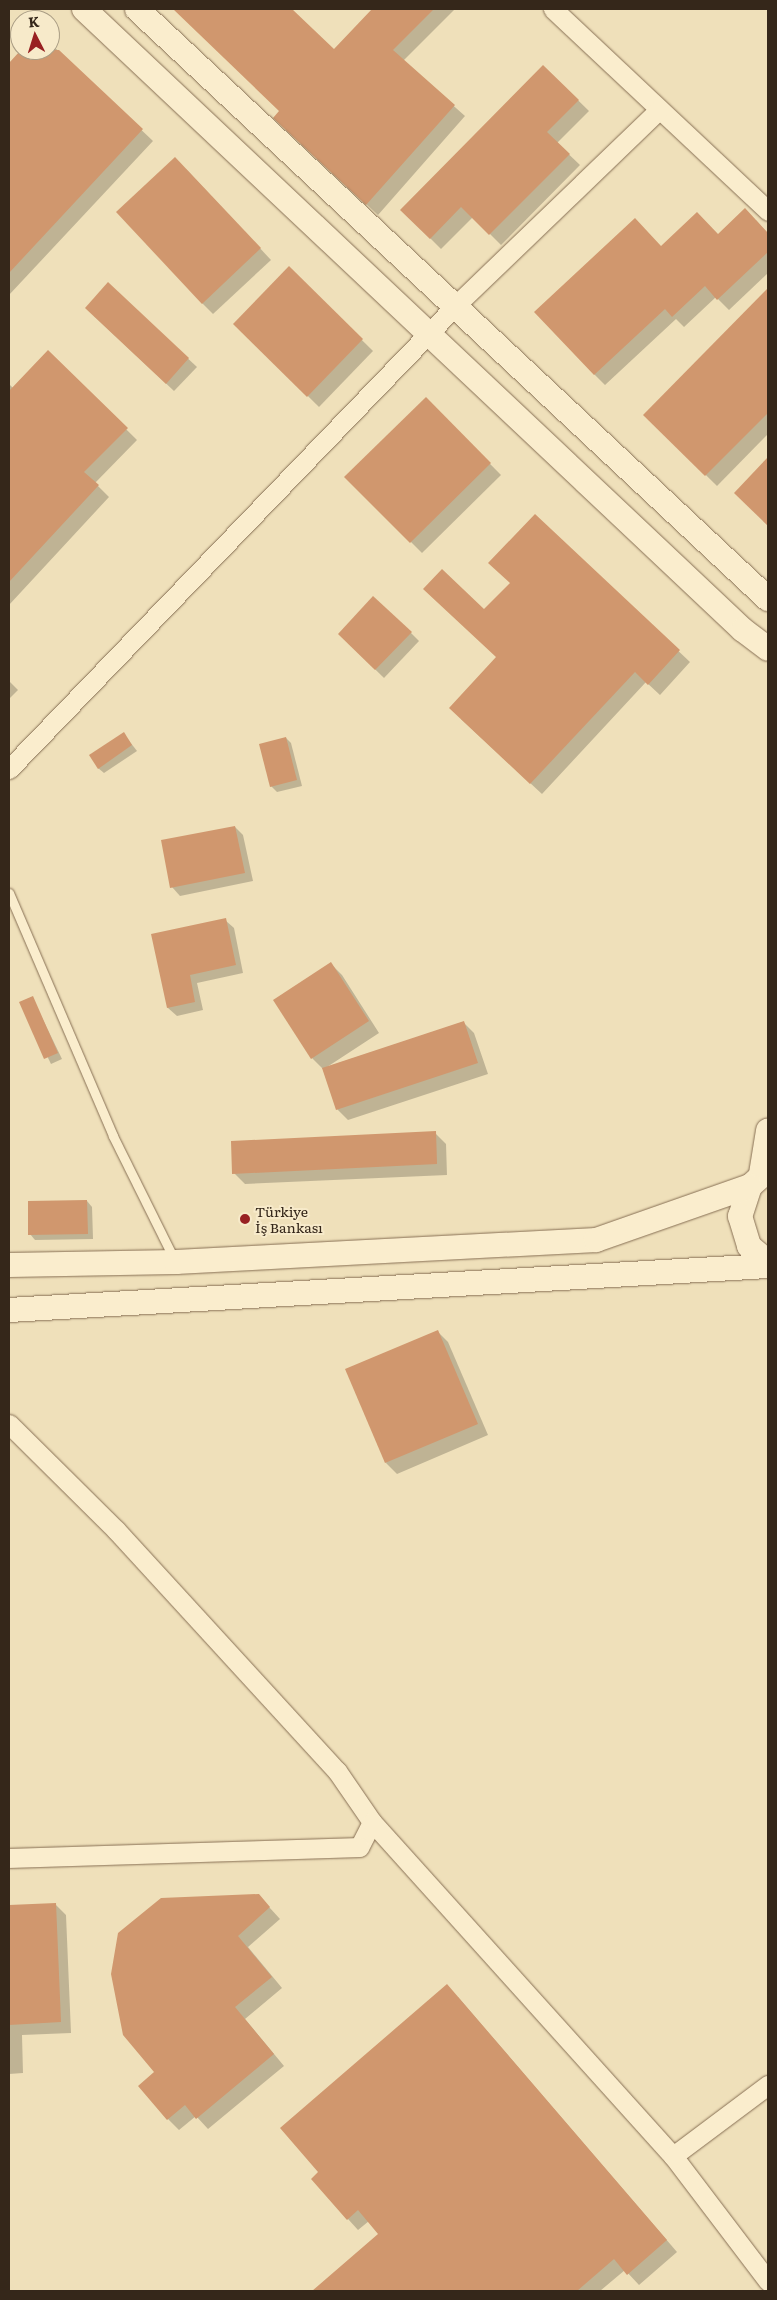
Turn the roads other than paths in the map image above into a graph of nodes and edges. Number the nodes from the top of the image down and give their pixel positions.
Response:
1 (84, 9) edge
2 (138, 9) edge
3 (553, 9) edge
4 (659, 110) junction
5 (768, 211) edge
6 (455, 306) junction
7 (430, 335) junction
8 (768, 599) edge
9 (768, 649) edge
10 (9, 769) edge
11 (9, 892) edge
12 (768, 1131) edge
13 (760, 1177) edge
14 (176, 1262) junction
15 (768, 1264) edge
16 (9, 1265) edge
17 (9, 1310) edge
18 (9, 1424) edge
19 (372, 1822) junction
20 (9, 1858) edge
21 (768, 2085) edge
22 (673, 2156) junction
23 (768, 2281) edge

1 - 7 street
2 - 6 street
3 - 4 street
4 - 5 street
4 - 6 street
6 - 7 street
6 - 8 street
7 - 9 street
7 - 10 street
11 - 14 lane
12 - 13 street
13 - 14 street
13 - 15 street
14 - 16 street
15 - 17 street
18 - 19 street
19 - 20 street
19 - 22 street
21 - 22 street
22 - 23 street

